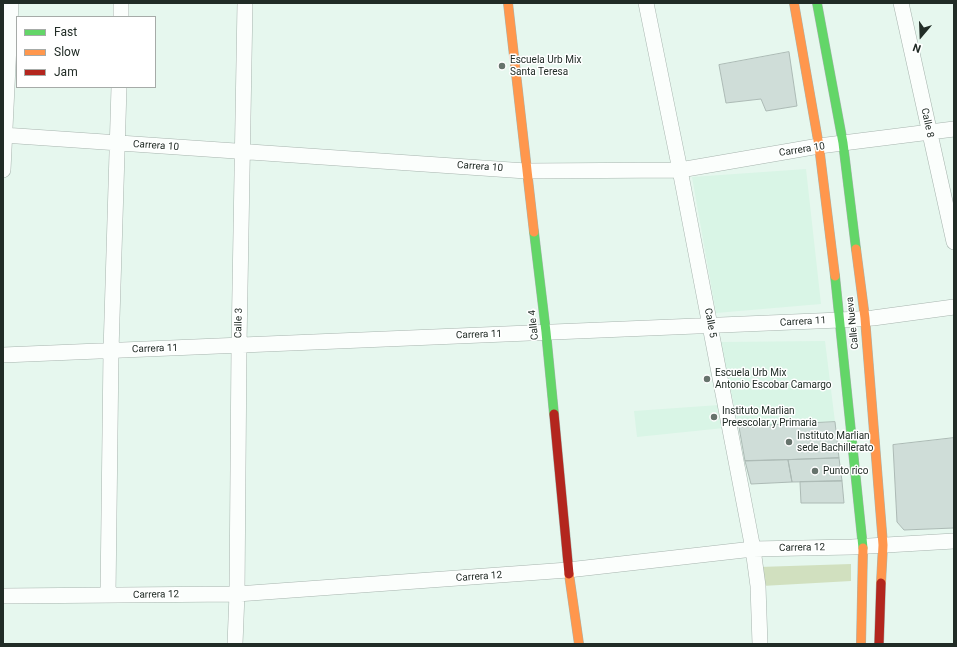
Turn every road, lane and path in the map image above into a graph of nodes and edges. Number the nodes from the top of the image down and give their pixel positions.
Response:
1 (11, 3) edge
2 (121, 3) edge
3 (245, 3) edge
4 (508, 3) edge
5 (646, 3) edge
6 (794, 3) edge
7 (817, 3) edge
8 (901, 3) edge
9 (121, 16) edge
10 (119, 88) edge
11 (954, 130) edge
12 (929, 133) junction
13 (4, 135) edge
14 (117, 143) junction
15 (843, 143) junction
16 (819, 146) junction
17 (242, 152) junction
18 (3, 170) edge
19 (526, 170) junction
20 (680, 170) junction
21 (954, 242) edge
22 (954, 307) edge
23 (865, 318) junction
24 (840, 320) junction
25 (710, 326) junction
26 (546, 332) junction
27 (239, 345) junction
28 (111, 350) junction
29 (3, 355) edge
30 (954, 541) edge
31 (883, 545) junction
32 (863, 546) junction
33 (753, 549) junction
34 (568, 570) junction
35 (237, 594) junction
36 (108, 595) junction
37 (3, 596) edge
38 (235, 644) edge
39 (579, 644) edge
40 (760, 644) edge
41 (861, 644) edge
42 (879, 644) edge

1 - 13 street
2 - 9 street
3 - 17 street, Calle 3
4 - 19 main road, Calle 4
5 - 20 street, Calle 5
6 - 16 main road, Calle Nueva
7 - 15 main road, Calle Nueva
8 - 12 street, Calle 8
10 - 14 street
11 - 12 street, Carrera 10
12 - 15 street, Carrera 10
12 - 21 street, Calle 8
13 - 14 street, Carrera 10
13 - 18 street
14 - 17 street, Carrera 10
14 - 28 street
15 - 16 street, Carrera 10
15 - 23 main road, Calle Nueva
16 - 20 street, Carrera 10
16 - 24 main road, Calle Nueva
17 - 19 street, Carrera 10
17 - 27 street, Calle 3
19 - 20 street, Carrera 10
19 - 26 main road, Calle 4
20 - 25 street, Calle 5
22 - 23 street, Carrera 11
23 - 24 street, Carrera 11
23 - 31 main road, Calle Nueva
24 - 25 street, Carrera 11
24 - 32 main road, Calle Nueva
25 - 26 street, Carrera 11
25 - 33 street, Calle 5
26 - 27 street, Carrera 11
26 - 34 main road, Calle 4
27 - 28 street, Carrera 11
27 - 35 street, Calle 3
28 - 29 street, Carrera 11
28 - 36 street
30 - 31 street, Carrera 12
31 - 32 street, Carrera 12
31 - 42 main road, Calle Nueva
32 - 33 street, Carrera 12
32 - 41 main road, Calle Nueva
33 - 34 street, Carrera 12
33 - 40 street, Calle 5
34 - 35 street, Carrera 12
34 - 39 main road, Calle 4
35 - 36 street, Carrera 12
35 - 38 street, Calle 3
36 - 37 street, Carrera 12

